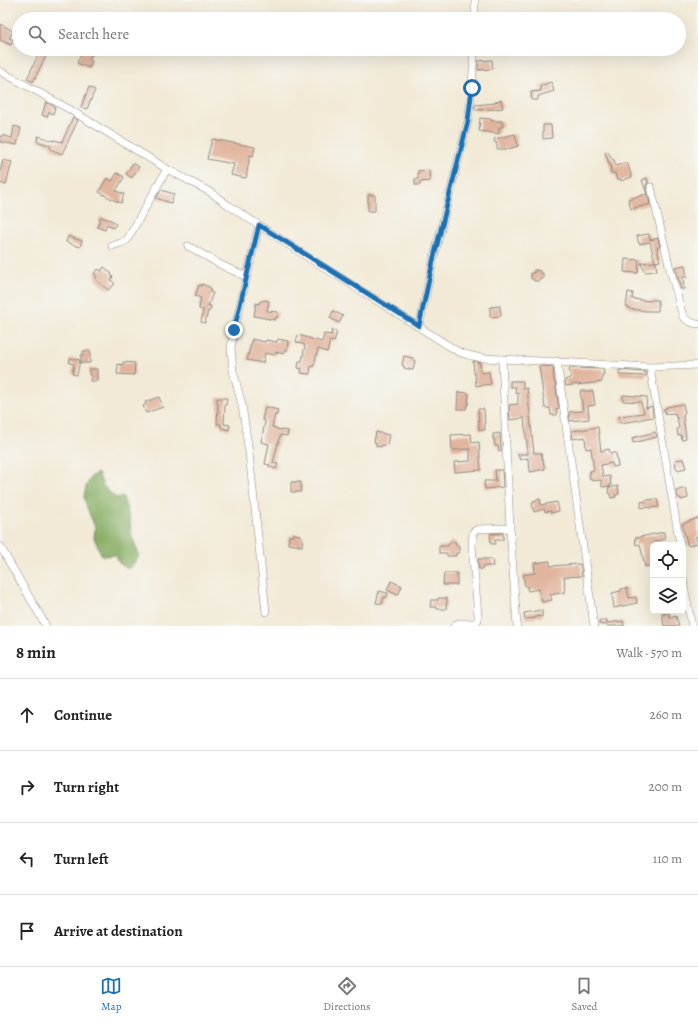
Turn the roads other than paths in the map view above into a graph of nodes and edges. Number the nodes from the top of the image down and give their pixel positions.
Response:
1 (475, 0) edge
2 (475, 12) edge
3 (474, 56) edge
4 (0, 71) edge
5 (167, 169) junction
6 (650, 187) dead end
7 (259, 225) junction
8 (112, 246) dead end
9 (188, 246) dead end
10 (247, 277) junction
11 (698, 324) edge
12 (419, 326) junction
13 (502, 359) junction
14 (558, 361) junction
15 (698, 365) edge
16 (650, 367) junction
17 (510, 528) junction
18 (679, 542) edge
19 (0, 546) edge
20 (683, 578) edge
21 (266, 612) dead end
22 (46, 626) edge
23 (454, 626) edge
24 (517, 626) edge
25 (594, 626) edge
26 (692, 626) edge

1 - 2 street
3 - 12 street
4 - 5 street
5 - 7 street
5 - 8 street
6 - 11 street
7 - 10 street
7 - 12 street
9 - 10 street
10 - 21 street
12 - 13 street
13 - 14 street
13 - 17 street
14 - 16 street
14 - 25 street
15 - 16 street
16 - 18 street
17 - 23 street
17 - 24 street
19 - 22 street
20 - 26 street

